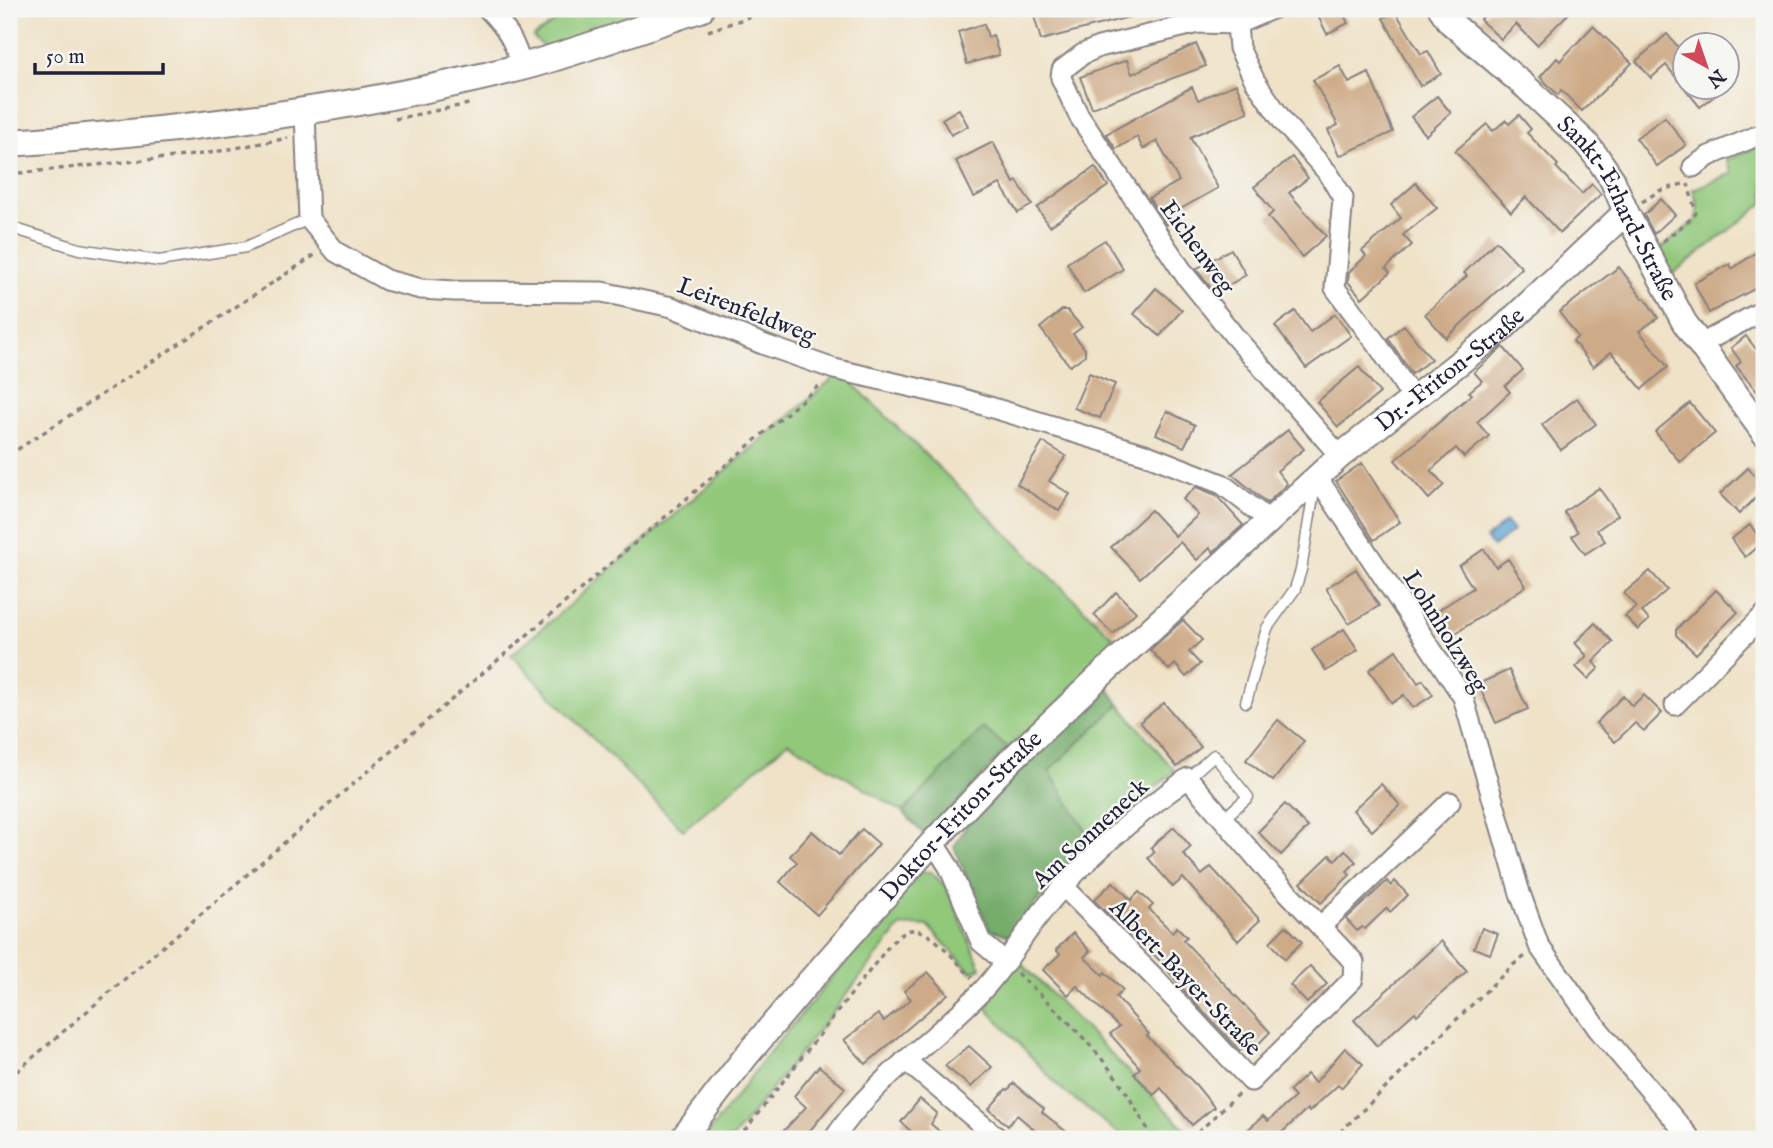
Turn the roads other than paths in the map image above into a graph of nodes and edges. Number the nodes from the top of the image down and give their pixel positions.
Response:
1 (488, 9) edge
2 (700, 9) edge
3 (1272, 9) edge
4 (1441, 9) edge
5 (1237, 24) junction
6 (522, 67) junction
7 (305, 123) junction
8 (1764, 134) edge
9 (9, 143) edge
10 (1690, 175) road end
11 (1626, 212) junction
12 (309, 219) junction
13 (9, 227) edge
14 (1764, 310) edge
15 (1699, 345) junction
16 (1413, 401) junction
17 (1764, 433) edge
18 (1340, 456) junction
19 (1317, 477) junction
20 (1270, 521) junction
21 (1764, 615) edge
22 (1246, 702) dead end
23 (1675, 705) dead end
24 (1188, 778) junction
25 (1450, 803) dead end
26 (1223, 818) junction
27 (933, 842) junction
28 (1063, 886) junction
29 (1321, 926) junction
30 (1005, 962) junction
31 (905, 1060) junction
32 (682, 1139) edge
33 (834, 1139) edge
34 (999, 1139) edge
35 (1691, 1139) edge

1 - 6 street
2 - 6 main road
3 - 5 street
4 - 11 street, Sankt-Erhard-Straße
5 - 16 street
5 - 18 street, Eichenweg
6 - 7 main road
7 - 9 main road
7 - 12 street
8 - 10 street
11 - 15 street, Sankt-Erhard-Straße
11 - 16 street, Dr.-Friton-Straße
12 - 13 lane
12 - 20 street, Leirenfeldweg
14 - 15 street
15 - 17 street, Sankt-Erhard-Straße
16 - 18 street, Dr.-Friton-Straße
18 - 19 street, Dr.-Friton-Straße
19 - 20 street, Dr.-Friton-Straße
19 - 22 lane
19 - 35 street, Lohnholzweg
20 - 27 street, Doktor-Friton-Straße
21 - 23 street
24 - 26 street, Albert-Bayer-Straße
24 - 26 lane
24 - 28 street, Am Sonneneck
25 - 29 street
26 - 29 street, Albert-Bayer-Straße
27 - 30 street
27 - 32 street, Doktor-Friton-Straße
28 - 29 street, Albert-Bayer-Straße
28 - 30 street, Am Sonneneck
30 - 31 street, Am Sonneneck
31 - 33 street, Am Sonneneck
31 - 34 street

